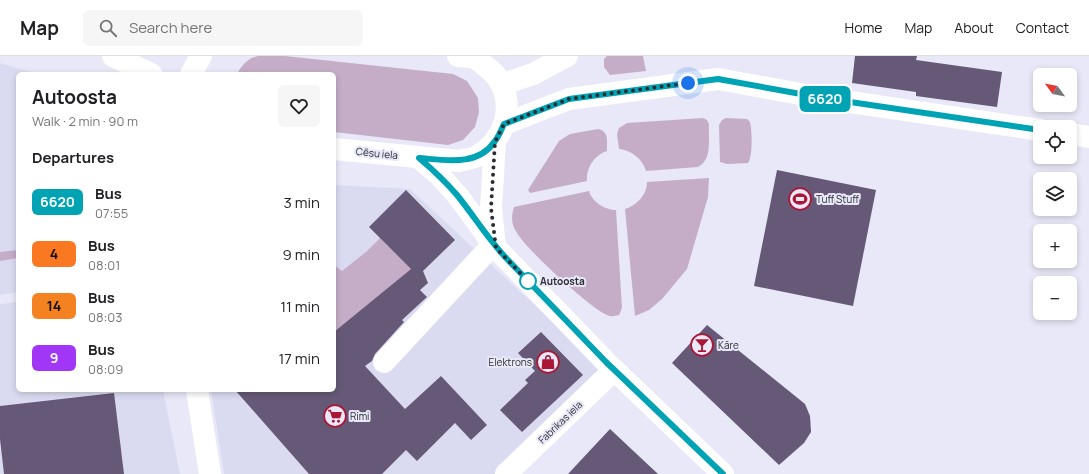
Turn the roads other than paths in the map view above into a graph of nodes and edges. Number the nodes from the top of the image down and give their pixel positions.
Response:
1 (113, 56) edge
2 (201, 56) edge
3 (458, 56) edge
4 (567, 56) edge
5 (146, 72) edge
6 (192, 72) edge
7 (503, 84) junction
8 (1033, 129) edge
9 (499, 133) junction
10 (1077, 135) edge
11 (1089, 137) edge
12 (336, 149) edge
13 (419, 158) junction
14 (491, 250) junction
15 (384, 362) dead end
16 (614, 370) junction
17 (197, 392) edge
18 (210, 474) edge
19 (506, 474) edge
20 (723, 474) edge

1 - 5 main road
2 - 6 main road
3 - 7 main road
4 - 7 main road
7 - 9 main road
8 - 9 main road
9 - 13 main road, Cēsu iela
9 - 14 main road
10 - 11 main road
12 - 13 main road, Cēsu iela
13 - 14 main road
14 - 15 main road
14 - 16 main road
16 - 19 main road, Fabrikas iela
16 - 20 main road
17 - 18 main road

